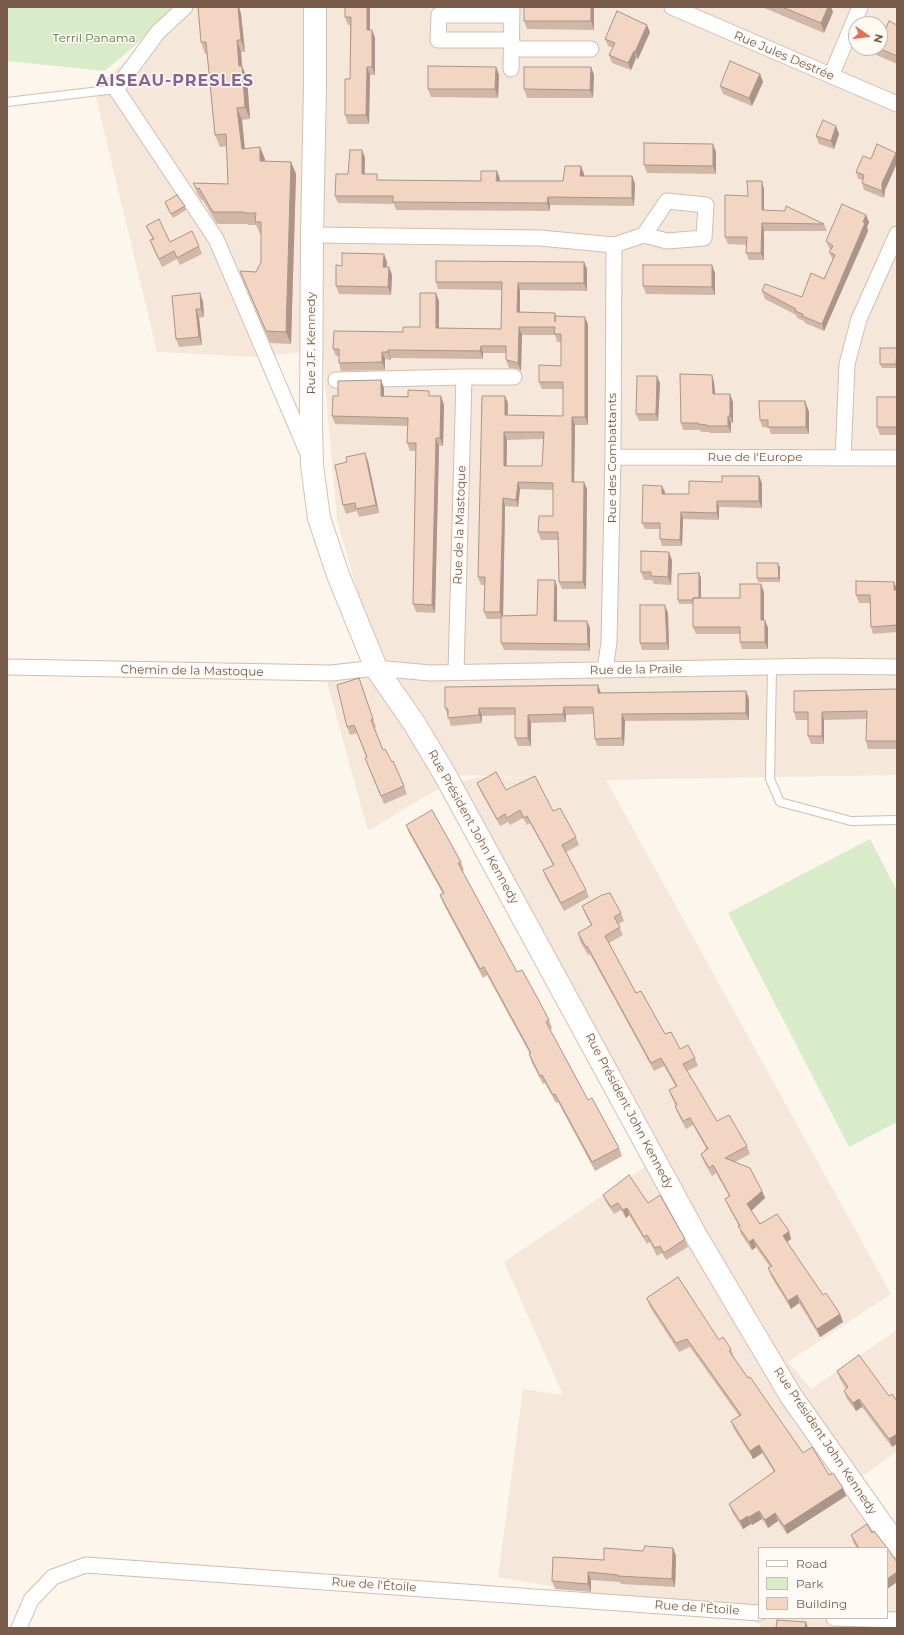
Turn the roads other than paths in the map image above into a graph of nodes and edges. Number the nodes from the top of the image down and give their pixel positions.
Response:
1 (184, 7) edge
2 (315, 7) edge
3 (672, 7) edge
4 (860, 7) edge
5 (512, 11) edge
6 (512, 44) junction
7 (591, 48) dead end
8 (511, 69) dead end
9 (831, 76) junction
10 (116, 89) junction
11 (7, 102) edge
12 (897, 104) edge
13 (897, 234) edge
14 (312, 235) junction
15 (644, 236) dead end
16 (614, 245) junction
17 (464, 377) junction
18 (514, 377) dead end
19 (336, 380) dead end
20 (613, 457) junction
21 (843, 458) junction
22 (897, 458) edge
23 (312, 465) junction
24 (7, 667) edge
25 (897, 667) edge
26 (376, 668) junction
27 (772, 668) junction
28 (605, 670) junction
29 (456, 672) junction
30 (897, 820) edge
31 (897, 1546) edge
32 (758, 1613) edge
33 (866, 1619) edge
34 (897, 1620) edge
35 (19, 1628) edge

1 - 10 street
2 - 14 street, Rue J.F. Kennedy
3 - 9 street, Rue Jules Destrée
4 - 9 street
5 - 6 street
5 - 6 street
6 - 7 street
6 - 8 street
9 - 12 street, Rue Jules Destrée
10 - 11 lane
10 - 23 street
13 - 21 street
14 - 16 street
14 - 23 street, Rue J.F. Kennedy
15 - 16 street
16 - 20 street, Rue des Combattants
17 - 18 street
17 - 19 street
17 - 29 street, Rue de la Mastoque
20 - 21 street, Rue de l'Europe
20 - 28 street, Rue des Combattants
21 - 22 street, Rue de l'Europe
23 - 26 street, Rue J.F. Kennedy
24 - 26 street, Chemin de la Mastoque
25 - 27 street, Rue de la Praile
26 - 29 street, Rue de la Praile
26 - 31 street, Rue Président John Kennedy
27 - 28 street, Rue de la Praile
27 - 30 lane
28 - 29 street, Rue de la Praile
32 - 35 street, Rue de l'Étoile
33 - 34 street

